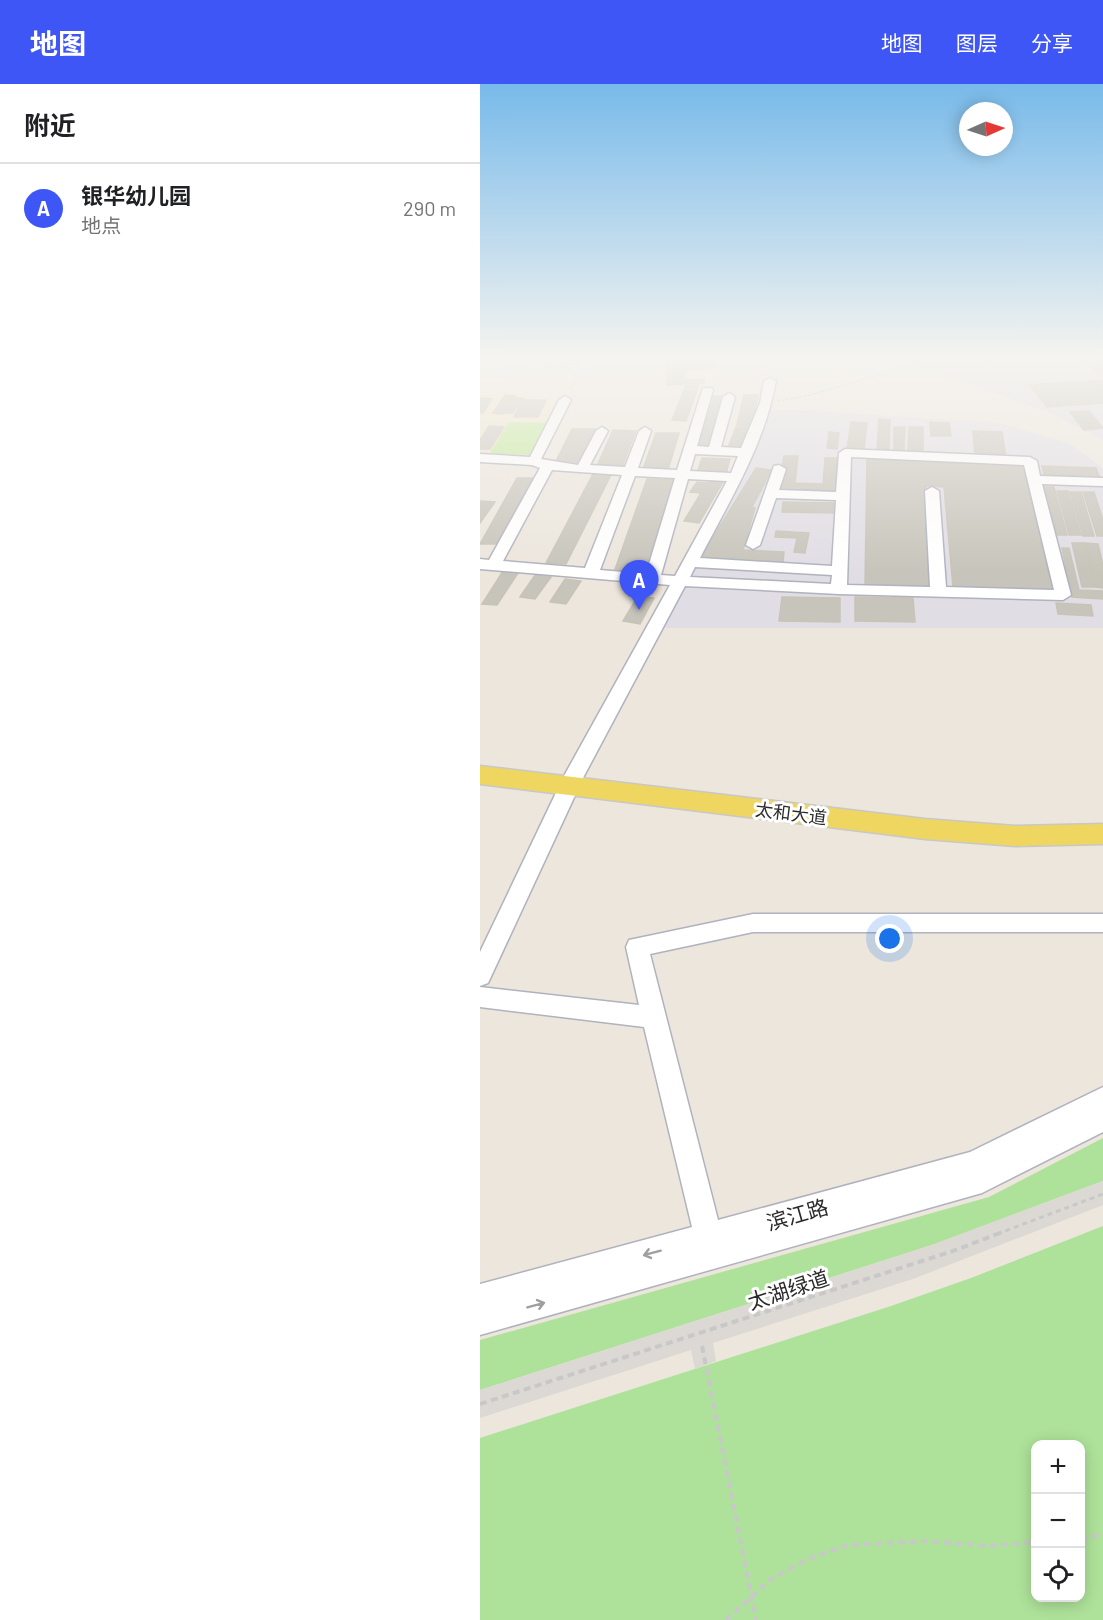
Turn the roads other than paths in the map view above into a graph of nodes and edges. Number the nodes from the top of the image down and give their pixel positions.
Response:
1 (554, 429) edge
2 (696, 429) edge
3 (720, 429) edge
4 (756, 429) edge
5 (602, 431) dead end
6 (645, 431) dead end
7 (690, 450) junction
8 (714, 451) junction
9 (746, 452) junction
10 (480, 458) edge
11 (541, 464) junction
12 (582, 469) junction
13 (779, 469) dead end
14 (629, 472) junction
15 (683, 475) junction
16 (736, 477) junction
17 (1035, 480) junction
18 (1101, 482) dead end
19 (932, 491) dead end
20 (770, 494) junction
21 (843, 496) junction
22 (753, 545) dead end
23 (689, 562) junction
24 (487, 564) edge
25 (841, 571) junction
26 (591, 573) junction
27 (652, 579) junction
28 (679, 581) junction
29 (839, 589) junction
30 (938, 592) junction
31 (480, 765) edge
32 (480, 775) edge
33 (572, 781) junction
34 (1103, 823) edge
35 (1103, 834) edge
36 (1103, 922) edge
37 (480, 976) edge
38 (480, 997) edge
39 (654, 1017) junction
40 (1103, 1099) edge
41 (1103, 1118) edge
42 (711, 1247) junction
43 (480, 1299) edge
44 (480, 1320) edge

1 - 11 street
2 - 7 street
3 - 8 street
4 - 9 street
5 - 12 street
6 - 14 street
7 - 8 street
7 - 15 street
8 - 9 street
9 - 16 street
10 - 11 street
11 - 12 street
11 - 24 street
12 - 14 street
13 - 20 street
14 - 15 street
14 - 26 street
15 - 16 street
15 - 27 street
16 - 23 street
17 - 18 street
17 - 21 street
17 - 30 street
19 - 30 street
20 - 21 street
20 - 22 street
21 - 25 street
23 - 25 street
23 - 28 street
24 - 26 street
25 - 29 street
26 - 27 street
27 - 28 street
28 - 29 street
28 - 33 street
29 - 30 street
31 - 33 main road, 太和大道
32 - 33 main road, 太和大道
33 - 34 main road, 太和大道
33 - 35 main road, 太和大道
33 - 37 street
36 - 39 street
38 - 39 street
39 - 42 street
40 - 42 street, 滨江路
41 - 42 street
42 -> 43 street, 滨江路
44 -> 42 street

